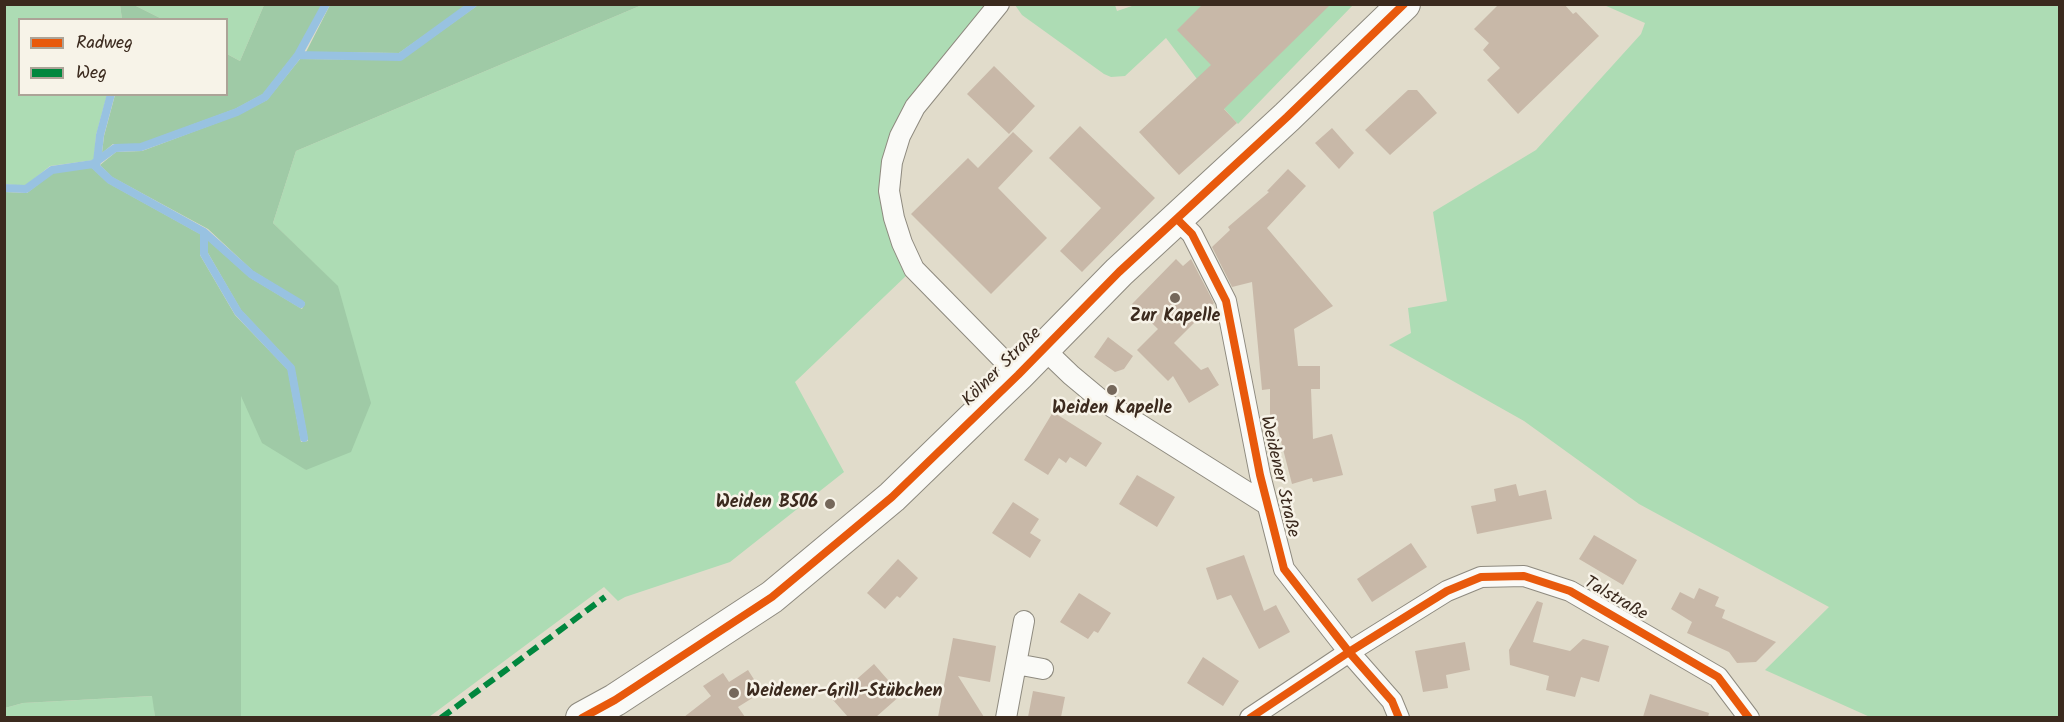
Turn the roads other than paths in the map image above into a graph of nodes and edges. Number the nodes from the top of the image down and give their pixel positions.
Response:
1 (999, 4) edge
2 (1404, 4) edge
3 (1177, 219) junction
4 (1044, 349) junction
5 (1018, 375) junction
6 (1266, 504) junction
7 (1024, 621) dead end
8 (1349, 652) junction
9 (1016, 664) junction
10 (1043, 669) dead end
11 (588, 716) edge
12 (1006, 717) edge
13 (1251, 717) edge
14 (1399, 717) edge
15 (1749, 717) edge

1 - 5 street
2 - 3 main road, Kölner Straße
3 - 4 main road, Kölner Straße
3 - 6 street, Weidener Straße
4 - 5 main road, Kölner Straße
4 - 6 street, Weidener Straße
5 - 11 main road, Kölner Straße
6 - 8 street, Weidener Straße
7 - 9 street
8 - 13 street, Talstraße
8 - 14 street, Weidener Straße
8 - 15 street, Talstraße
9 - 10 street
9 - 12 street

